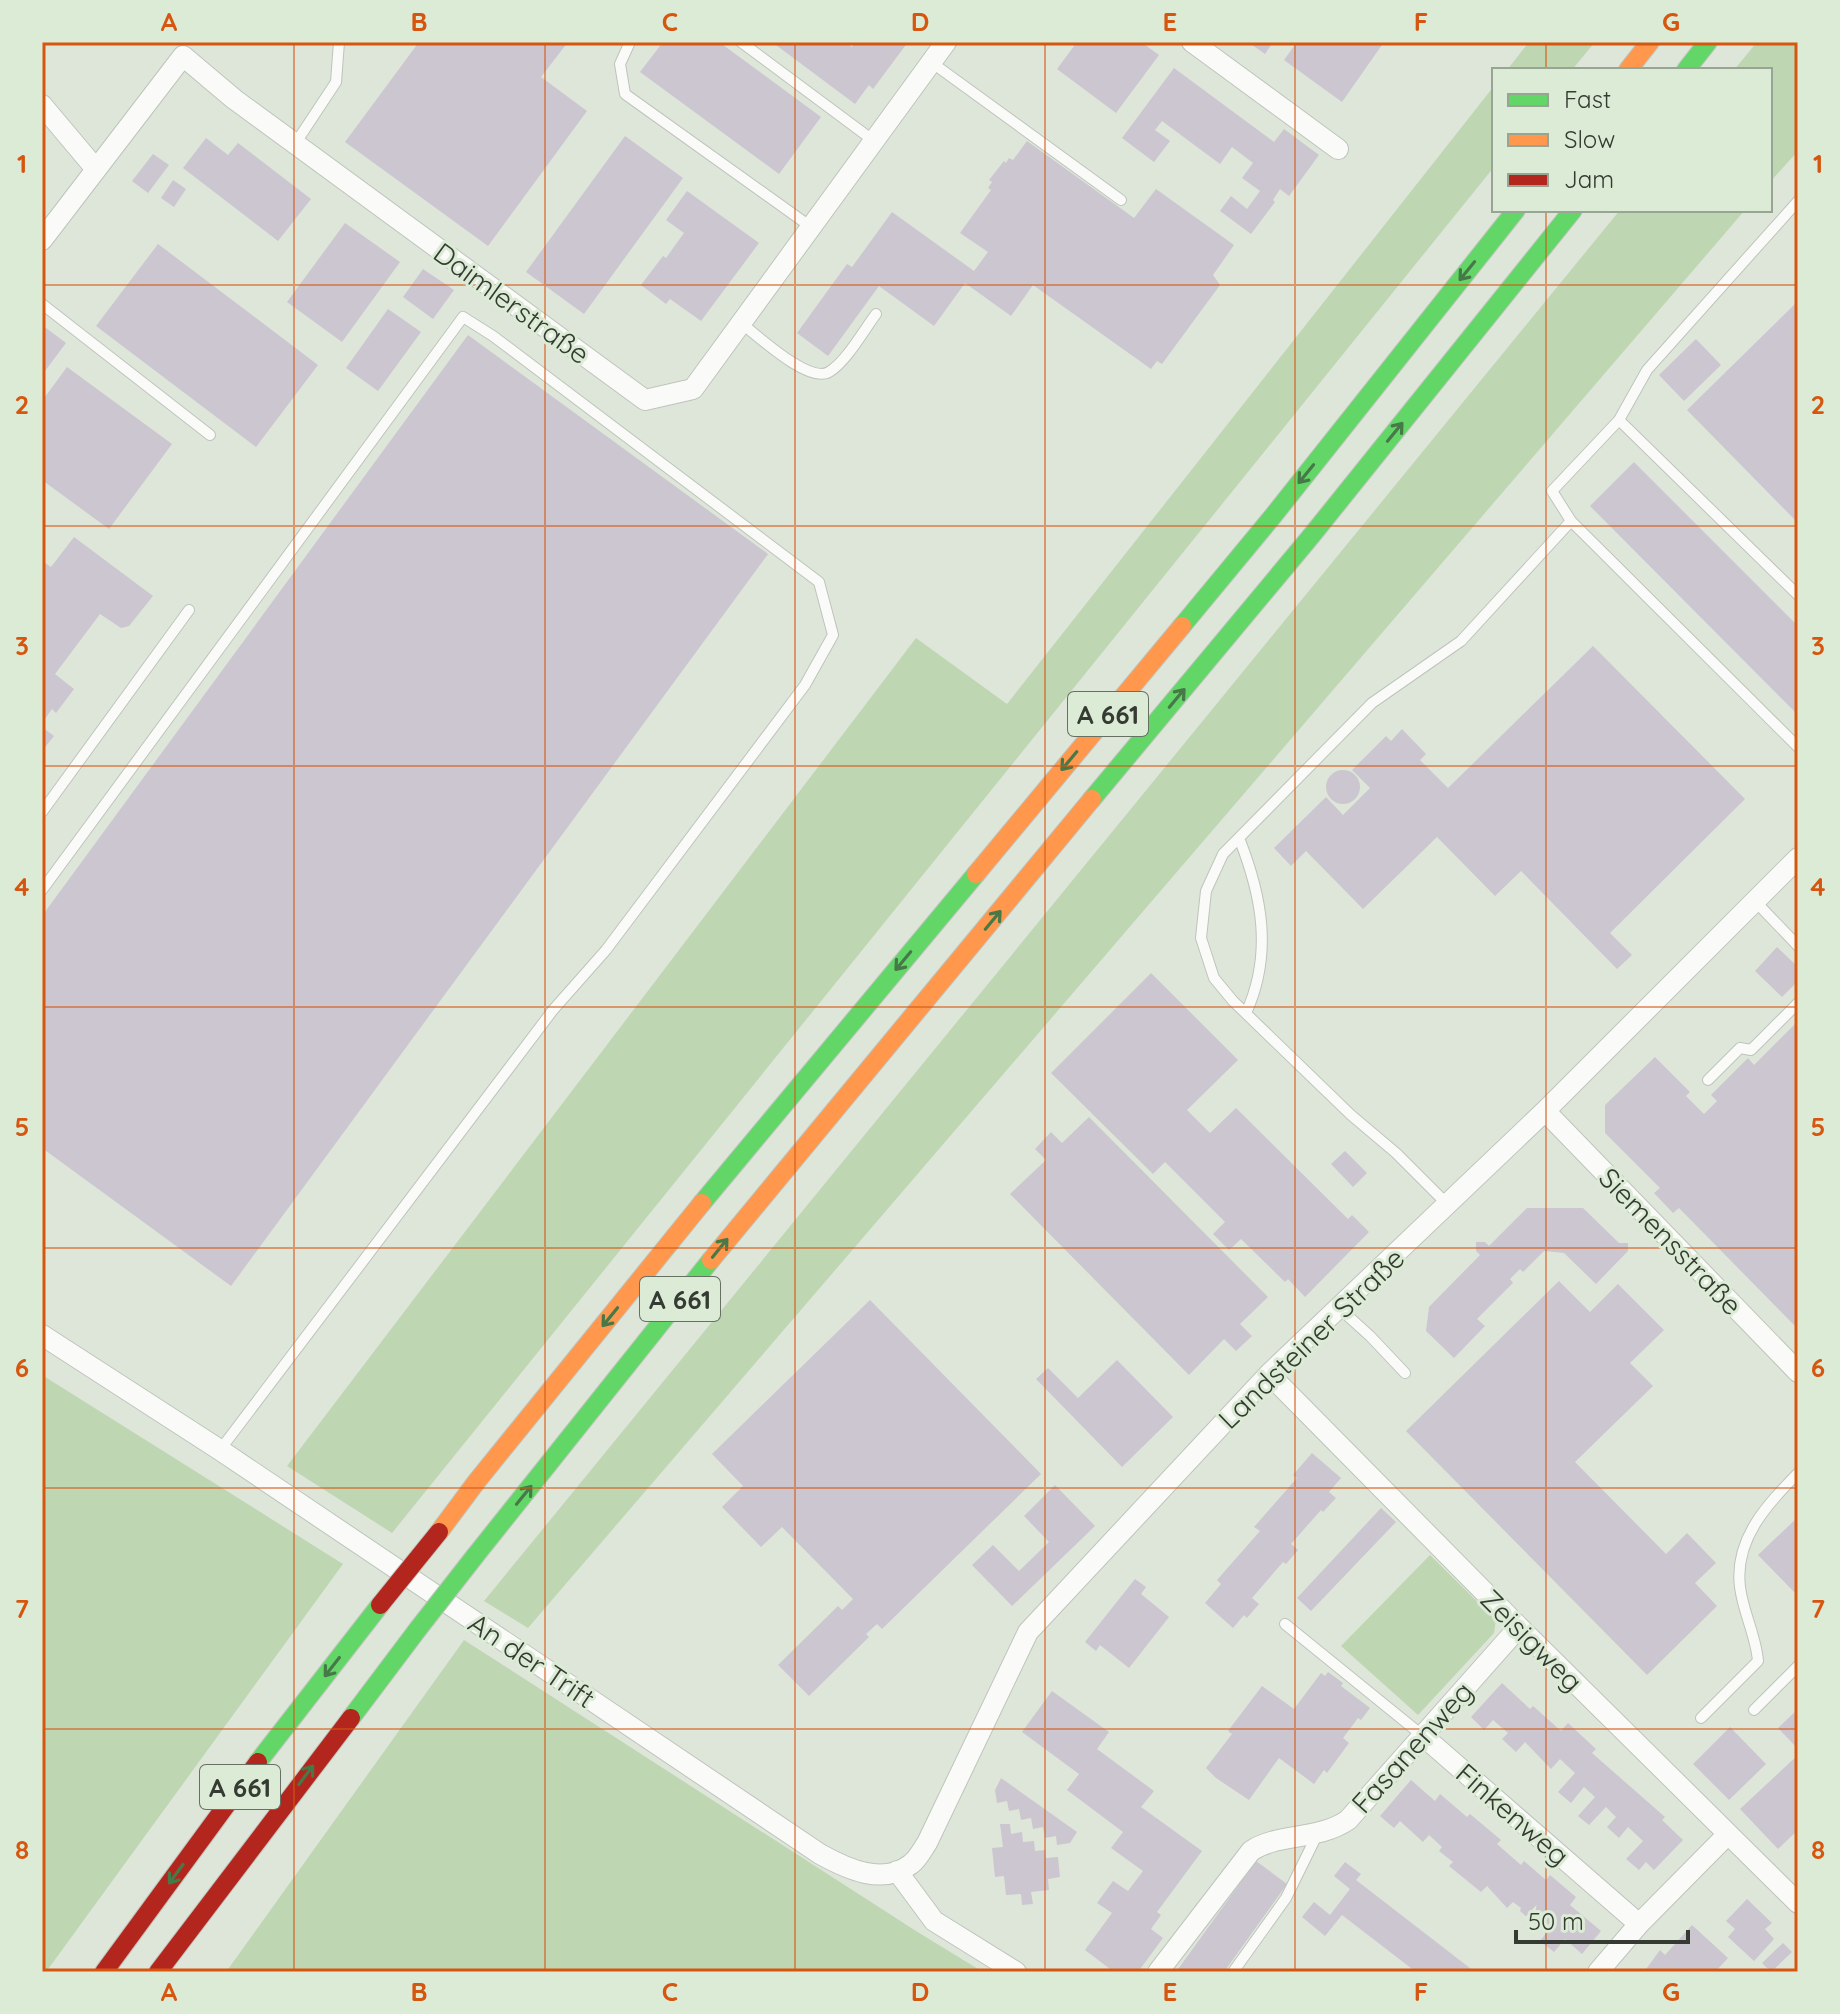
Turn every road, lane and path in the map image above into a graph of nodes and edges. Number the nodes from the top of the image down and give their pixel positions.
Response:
1 (339, 42) edge
2 (630, 42) edge
3 (741, 42) edge
4 (946, 42) edge
5 (1192, 42) edge
6 (1650, 42) edge
7 (1708, 42) edge
8 (931, 62) junction
9 (1630, 68) edge
10 (1688, 68) edge
11 (42, 105) edge
12 (874, 141) junction
13 (295, 144) junction
14 (1338, 149) dead end
15 (95, 168) junction
16 (1121, 200) dead end
17 (1798, 201) edge
18 (1514, 212) edge
19 (1571, 212) edge
20 (811, 227) junction
21 (42, 240) edge
22 (42, 304) edge
23 (876, 314) dead end
24 (741, 323) junction
25 (1619, 420) junction
26 (210, 435) dead end
27 (1571, 521) junction
28 (1798, 595) edge
29 (189, 610) dead end
30 (1798, 747) edge
31 (42, 812) edge
32 (1239, 838) junction
33 (1798, 858) edge
34 (42, 890) edge
35 (1754, 900) junction
36 (1798, 946) edge
37 (1798, 1003) edge
38 (1246, 1013) junction
39 (1708, 1080) dead end
40 (1545, 1111) junction
41 (1448, 1205) junction
42 (1339, 1308) junction
43 (42, 1335) edge
44 (1798, 1372) edge
45 (1405, 1373) dead end
46 (1269, 1374) junction
47 (220, 1450) junction
48 (1798, 1473) edge
49 (1285, 1624) dead end
50 (1519, 1627) junction
51 (1798, 1666) edge
52 (1754, 1710) dead end
53 (1701, 1718) dead end
54 (1423, 1736) junction
55 (1728, 1834) junction
56 (1317, 1835) junction
57 (897, 1871) junction
58 (1798, 1903) edge
59 (1639, 1924) junction
60 (104, 1972) edge
61 (158, 1972) edge
62 (1016, 1972) edge
63 (1158, 1972) edge
64 (1233, 1972) edge
65 (1598, 1972) edge

1 - 13 lane
2 - 20 lane
3 - 12 lane
4 - 8 street, Daimlerstraße
5 - 14 street
6 - 9 highway
7 - 10 highway
8 - 12 street, Daimlerstraße
8 - 16 lane
11 - 15 street
12 - 20 street, Daimlerstraße
13 - 15 street, Daimlerstraße
13 - 24 street, Daimlerstraße
15 - 21 street, Daimlerstraße
17 - 25 lane
18 -> 60 highway, A 661, bridge
61 -> 19 highway, A 661, bridge
20 - 24 street, Daimlerstraße
22 - 26 lane
23 - 24 lane
25 - 27 lane
25 - 28 lane
27 - 30 lane
27 - 32 lane
29 - 31 lane
32 - 38 lane
32 - 38 lane
33 - 35 street, Landsteiner Straße
34 - 47 lane
35 - 36 lane
35 - 40 street, Landsteiner Straße
37 - 39 lane
38 - 41 lane
40 - 41 street, Landsteiner Straße
40 - 44 street, Siemensstraße
41 - 42 street, Landsteiner Straße
42 - 45 lane
42 - 46 street, Landsteiner Straße
43 - 47 street, An der Trift
46 - 50 street, Zeisigweg
46 - 57 street, Landsteiner Straße
47 - 57 street, An der Trift
48 - 53 lane
49 - 54 lane
50 - 54 street, Fasanenweg
50 - 55 street, Zeisigweg
51 - 52 lane
54 - 56 street, Fasanenweg
54 - 59 street, Finkenweg
55 - 58 street, Zeisigweg
55 - 59 street
56 - 63 street, Fasanenweg
56 - 64 lane
57 - 62 street
59 - 65 street

